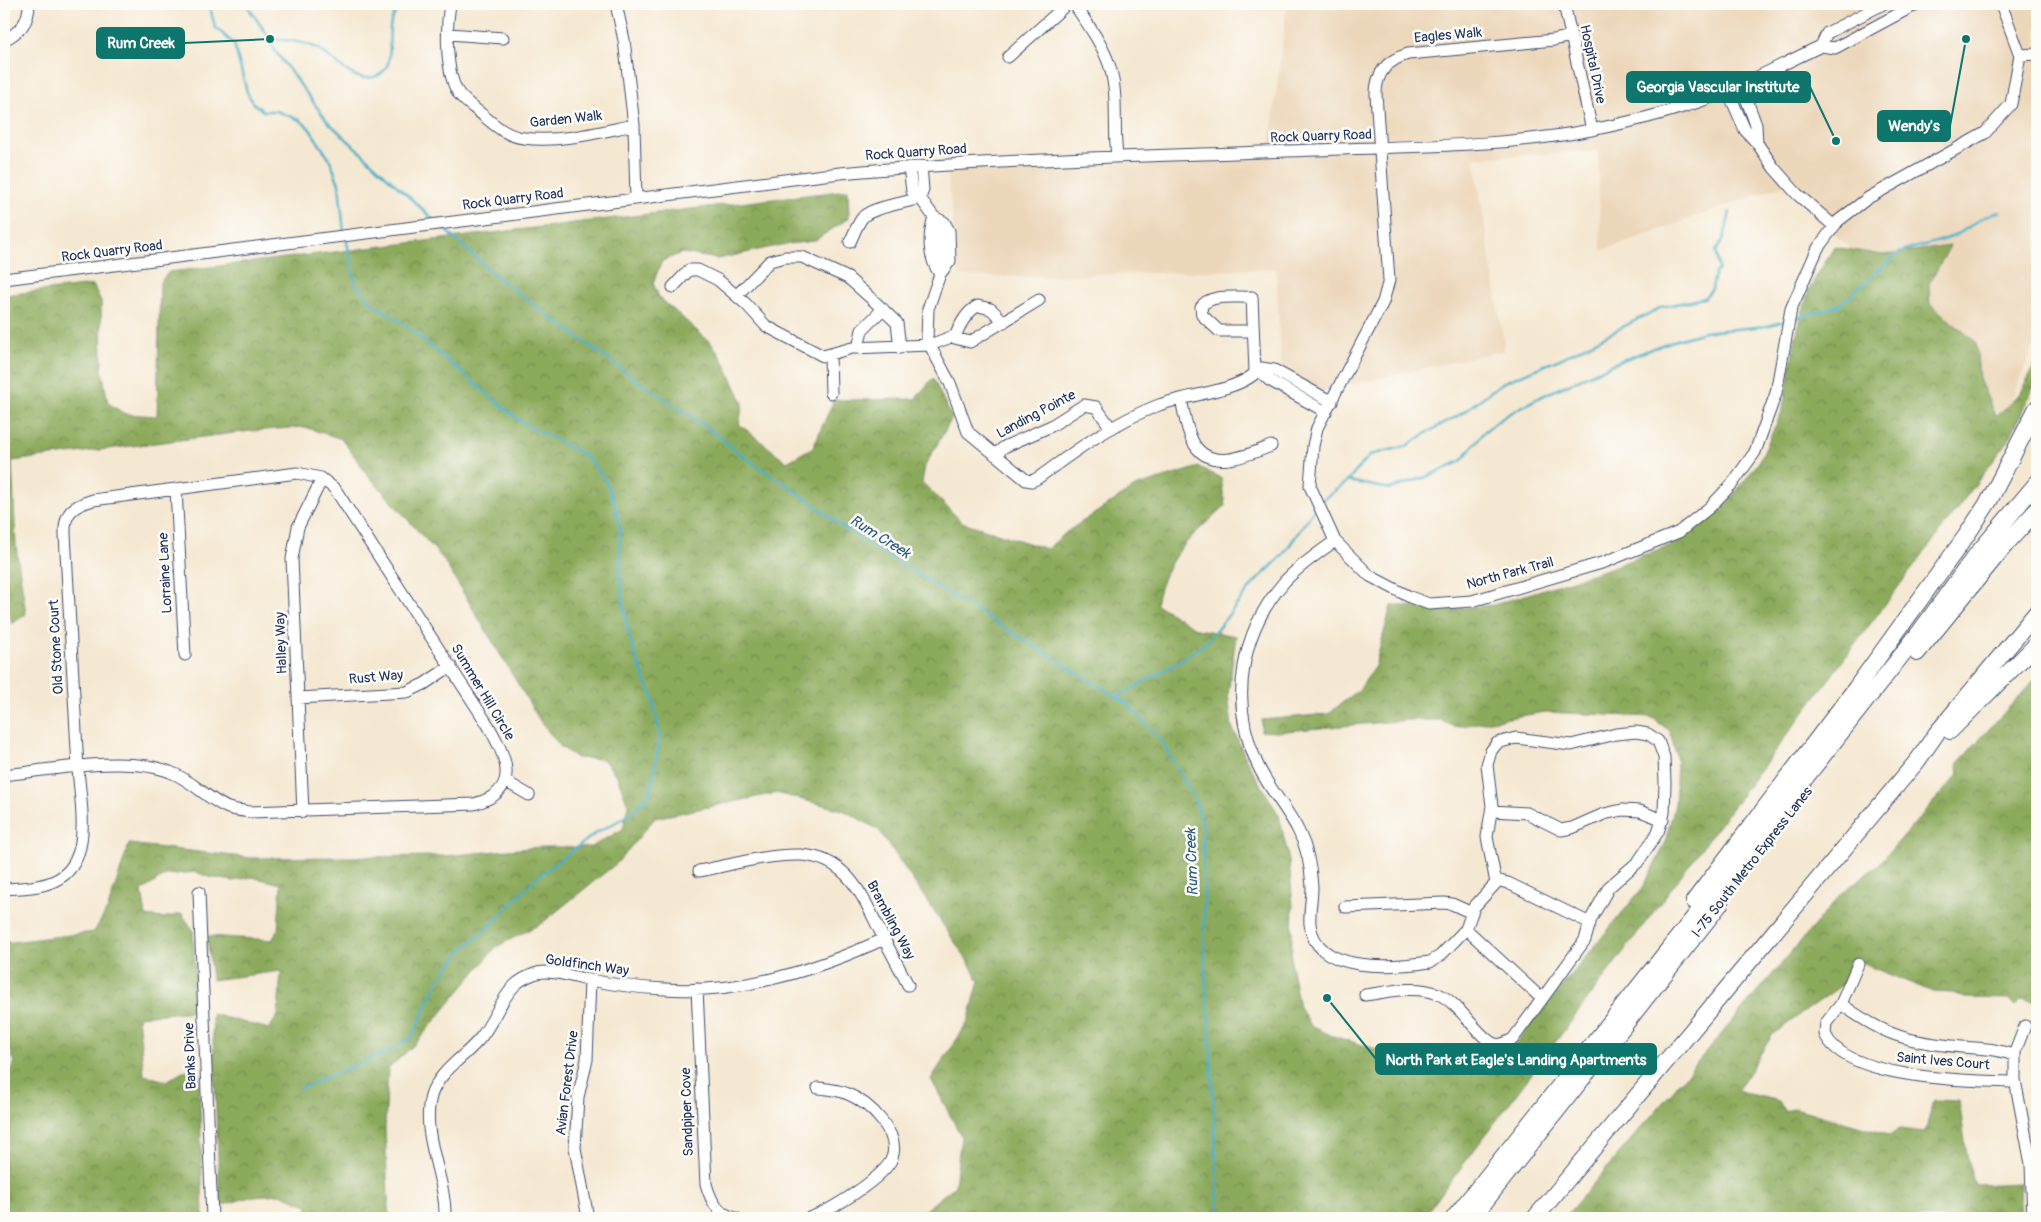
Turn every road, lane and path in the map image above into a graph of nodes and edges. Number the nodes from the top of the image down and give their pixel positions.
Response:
1 (28, 4) edge
2 (450, 4) edge
3 (616, 4) edge
4 (1067, 4) edge
5 (1074, 4) edge
6 (1564, 4) edge
7 (1883, 4) edge
8 (1917, 4) edge
9 (2002, 4) edge
10 (449, 34) junction
11 (4, 35) edge
12 (1572, 36) junction
13 (503, 38) dead end
14 (4, 40) edge
15 (1821, 46) junction
16 (2037, 54) edge
17 (2020, 55) junction
18 (1008, 57) dead end
19 (1741, 84) junction
20 (1728, 90) junction
21 (634, 125) junction
22 (1592, 130) junction
23 (1757, 143) junction
24 (1380, 149) junction
25 (1117, 156) junction
26 (909, 166) junction
27 (921, 166) junction
28 (920, 198) junction
29 (636, 199) junction
30 (934, 217) junction
31 (1834, 226) junction
32 (850, 242) dead end
33 (940, 274) junction
34 (4, 279) edge
35 (673, 287) dead end
36 (737, 295) junction
37 (1040, 300) dead end
38 (883, 309) junction
39 (1004, 322) junction
40 (1253, 331) junction
41 (955, 337) junction
42 (930, 346) junction
43 (858, 348) junction
44 (900, 348) junction
45 (830, 355) junction
46 (1255, 367) junction
47 (831, 393) dead end
48 (1181, 399) junction
49 (1329, 407) junction
50 (2037, 408) edge
51 (1111, 428) junction
52 (1272, 446) dead end
53 (996, 455) junction
54 (322, 479) junction
55 (2037, 483) edge
56 (176, 490) junction
57 (2037, 510) edge
58 (64, 525) joint
59 (1335, 541) junction
60 (2037, 612) edge
61 (2037, 644) edge
62 (185, 654) dead end
63 (451, 666) junction
64 (298, 698) junction
65 (1918, 760) junction
66 (78, 768) junction
67 (4, 775) edge
68 (505, 781) junction
69 (529, 795) dead end
70 (1492, 811) junction
71 (303, 812) junction
72 (1662, 820) junction
73 (699, 871) dead end
74 (1496, 880) junction
75 (4, 889) edge
76 (199, 892) dead end
77 (1344, 908) dead end
78 (1472, 913) junction
79 (1590, 923) junction
80 (1466, 929) junction
81 (884, 939) junction
82 (1672, 945) junction
83 (1858, 964) dead end
84 (590, 980) junction
85 (908, 985) dead end
86 (697, 990) junction
87 (1365, 995) dead end
88 (1541, 998) junction
89 (1841, 1004) junction
90 (2025, 1026) dead end
91 (2015, 1056) junction
92 (2015, 1082) junction
93 (818, 1088) dead end
94 (212, 1218) edge
95 (445, 1218) edge
96 (588, 1218) edge
97 (736, 1218) edge
98 (810, 1218) edge
99 (1454, 1218) edge
100 (1472, 1218) edge
101 (1536, 1218) edge
102 (2033, 1218) edge

1 - 14 street
2 - 10 street, Garden Walk
3 - 21 street
4 - 18 street
5 - 25 street
6 - 12 street, Hospital Drive
7 - 15 street, Rock Quarry Road
8 - 15 street, Rock Quarry Road
9 - 17 street
10 - 13 street
10 - 21 street, Garden Walk
11 - 14 street
12 - 22 street, Hospital Drive
12 - 24 street, Eagles Walk
15 - 19 street, Rock Quarry Road
16 - 17 street
17 - 31 street, North Park Trail
19 - 20 street, Rock Quarry Road
19 - 23 street
20 - 22 street, Rock Quarry Road
20 - 23 street
21 - 29 street
22 - 24 street, Rock Quarry Road
23 - 31 street
24 - 25 street, Rock Quarry Road
24 - 49 street, North Park Trail
25 - 27 street, Rock Quarry Road
26 - 27 street, Rock Quarry Road
26 - 28 street, Landing Pointe
26 - 29 street, Rock Quarry Road
27 - 28 street
28 - 30 street, Landing Pointe
28 - 32 street
29 - 34 street, Rock Quarry Road
30 - 33 street
30 - 33 street, Landing Pointe
31 - 59 street, North Park Trail
33 - 42 street, Landing Pointe
35 - 36 street
36 - 38 street
36 - 45 street
37 - 39 street
38 - 43 street
38 - 44 street
39 - 41 street
39 - 41 street
40 - 40 street
40 - 46 street
41 - 42 street
42 - 44 street
42 - 53 street, Landing Pointe
43 - 44 street
43 - 45 street
45 - 47 street
46 - 48 street, Landing Pointe
46 - 49 street
48 - 51 street, Landing Pointe
48 - 52 street
49 - 59 street, North Park Trail
50 - 82 highway
51 - 53 street, Landing Pointe
51 - 53 street, Landing Pointe
54 - 56 street, Summer Hill Circle
54 - 63 street, Summer Hill Circle
54 - 64 street, Halley Way
55 - 82 highway
56 - 58 street, Summer Hill Circle
56 - 62 street, Lorraine Lane
57 - 100 highway, I-75 South Metro Express Lanes
58 - 66 street, Old Stone Court
59 - 80 street
60 - 65 highway
61 - 65 highway
63 - 64 street, Rust Way
63 - 68 street, Summer Hill Circle
64 - 71 street, Halley Way
65 - 101 highway
66 - 67 street
66 - 71 street
66 - 75 street, Old Stone Court
68 - 69 street
68 - 71 street
70 - 72 street
70 - 72 street
70 - 74 street
72 - 79 street
73 - 81 street, Brambling Way
74 - 78 street
74 - 79 street
76 - 94 street, Banks Drive
77 - 78 street
78 - 80 street
79 - 88 street
80 - 88 street
81 - 85 street, Brambling Way
81 - 86 street, Goldfinch Way
82 - 99 highway
83 - 89 street, Saint Ives Court
84 - 86 street, Goldfinch Way
84 - 95 street, Goldfinch Way
84 - 96 street, Avian Forest Drive
86 - 97 street, Sandpiper Cove
87 - 88 street
89 - 91 street, Saint Ives Court
89 - 92 street, Saint Ives Court
90 - 91 street
91 - 92 street
92 - 102 street
93 - 98 street

